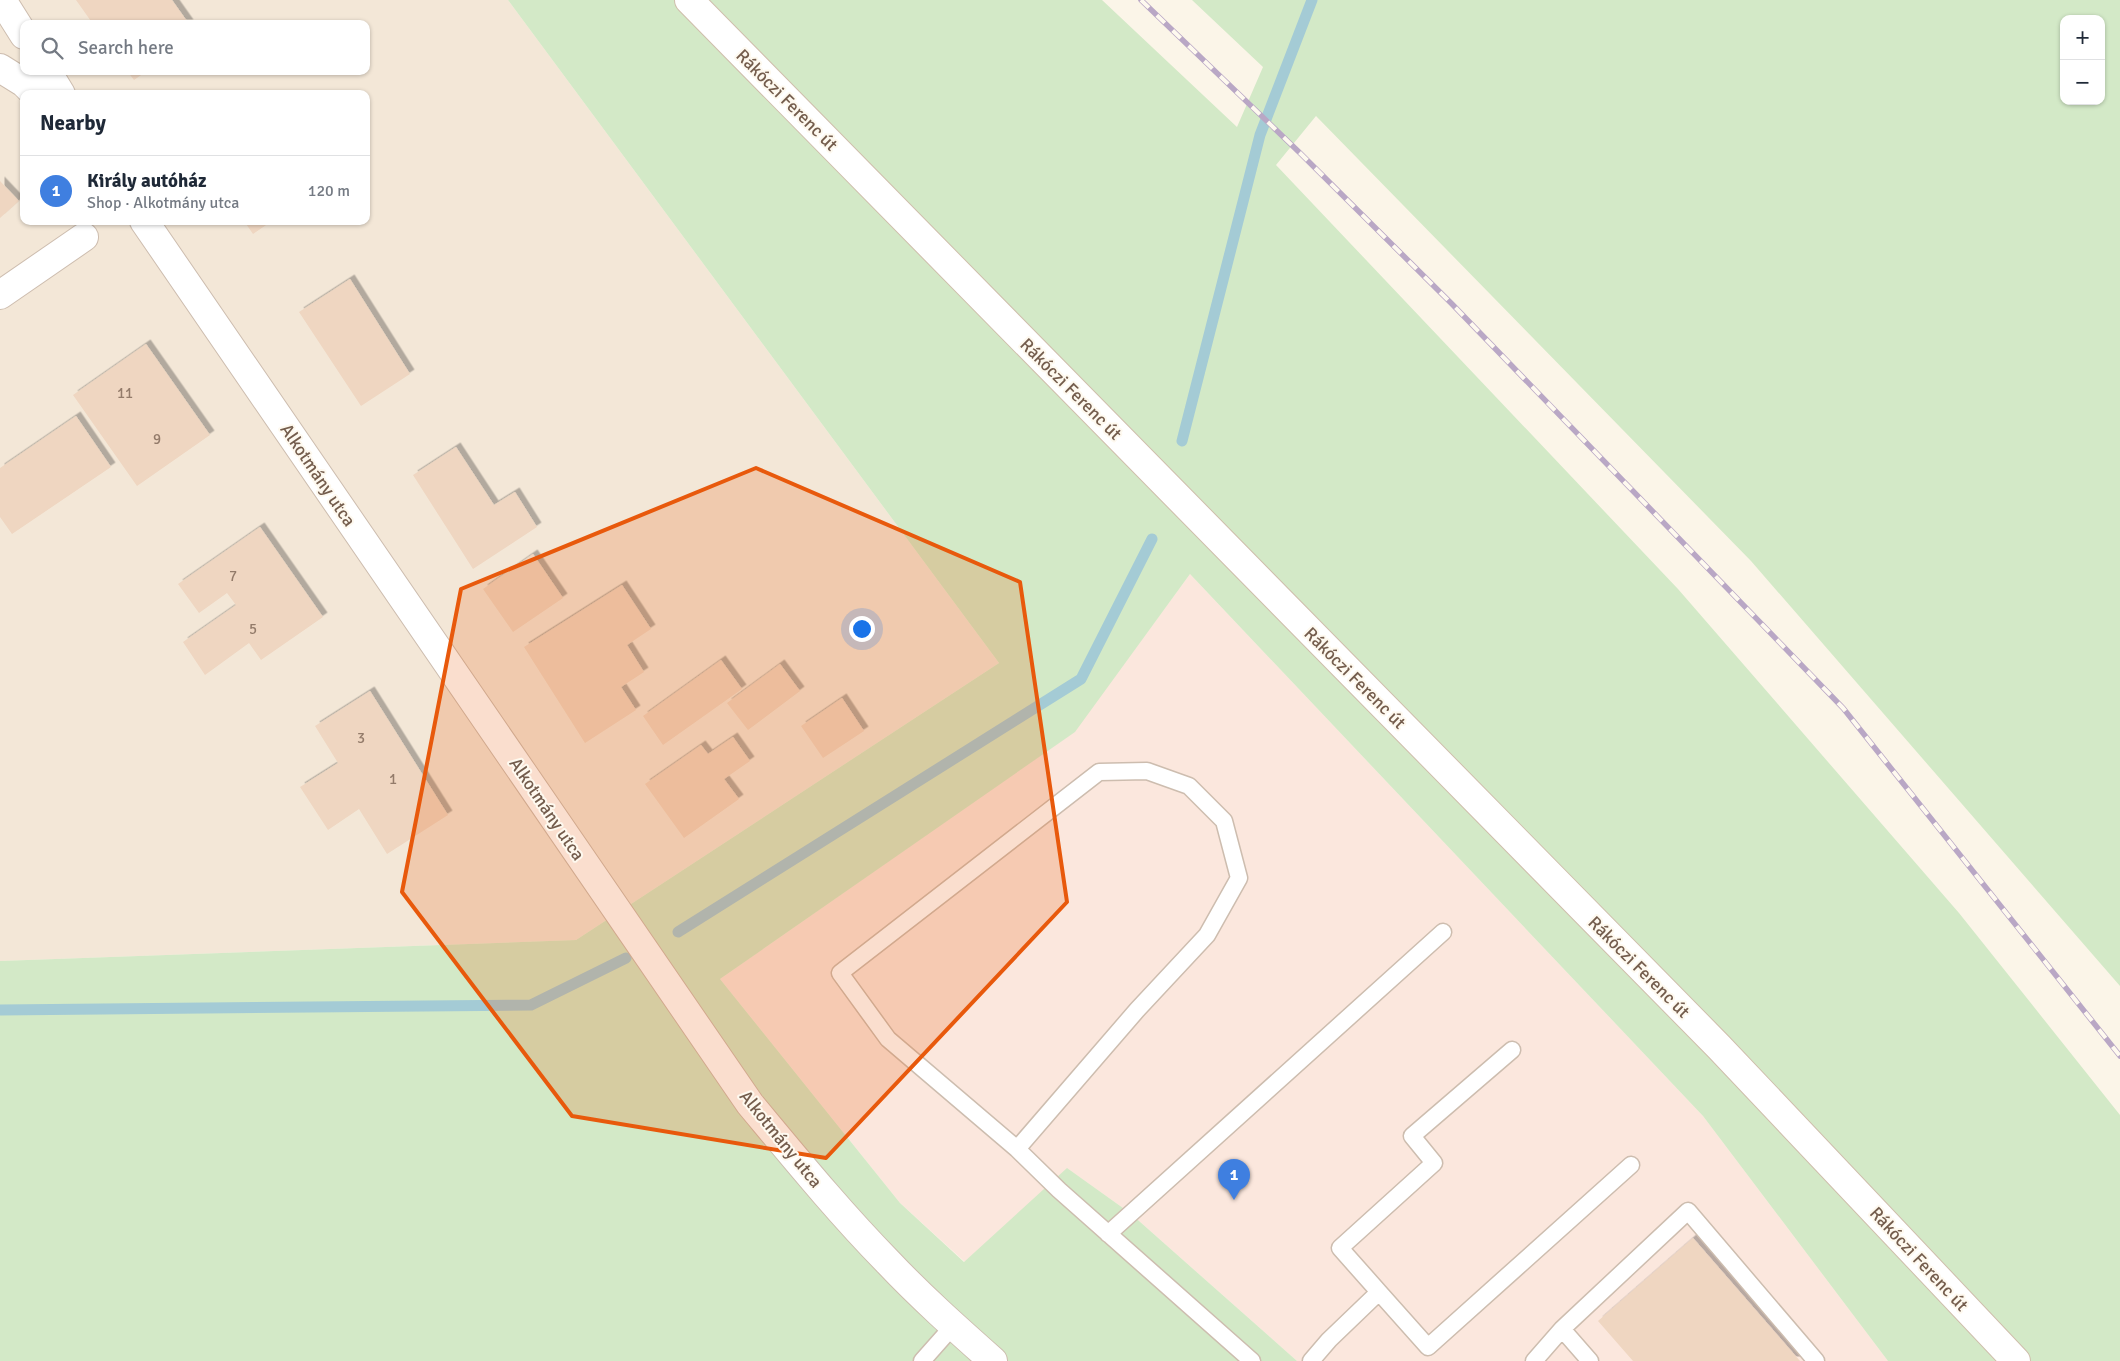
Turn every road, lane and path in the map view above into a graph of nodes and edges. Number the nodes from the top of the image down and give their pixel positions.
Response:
1 (2, 0) edge
2 (689, 0) edge
3 (20, 29) edge
4 (0, 68) edge
5 (49, 75) edge
6 (31, 90) edge
7 (59, 90) edge
8 (147, 225) edge
9 (84, 238) dead end
10 (0, 295) edge
11 (1443, 932) dead end
12 (1512, 1050) dead end
13 (1017, 1149) junction
14 (1631, 1166) dead end
15 (1108, 1234) junction
16 (1379, 1292) junction
17 (953, 1326) junction
18 (1562, 1329) junction
19 (922, 1361) edge
20 (993, 1361) edge
21 (1252, 1361) edge
22 (1311, 1361) edge
23 (1534, 1361) edge
24 (1590, 1361) edge
25 (1816, 1361) edge
26 (2016, 1361) edge

1 - 3 main road
2 - 26 main road, Rákóczi Ferenc út
4 - 6 main road
5 - 7 main road
8 - 17 main road, Alkotmány utca
9 - 10 main road
11 - 15 lane
12 - 16 lane
13 - 13 lane
13 - 15 lane
14 - 16 lane
15 - 21 lane
16 - 22 lane
17 - 19 lane
17 - 20 main road, Alkotmány utca
18 - 23 lane
18 - 24 lane
18 - 25 lane

